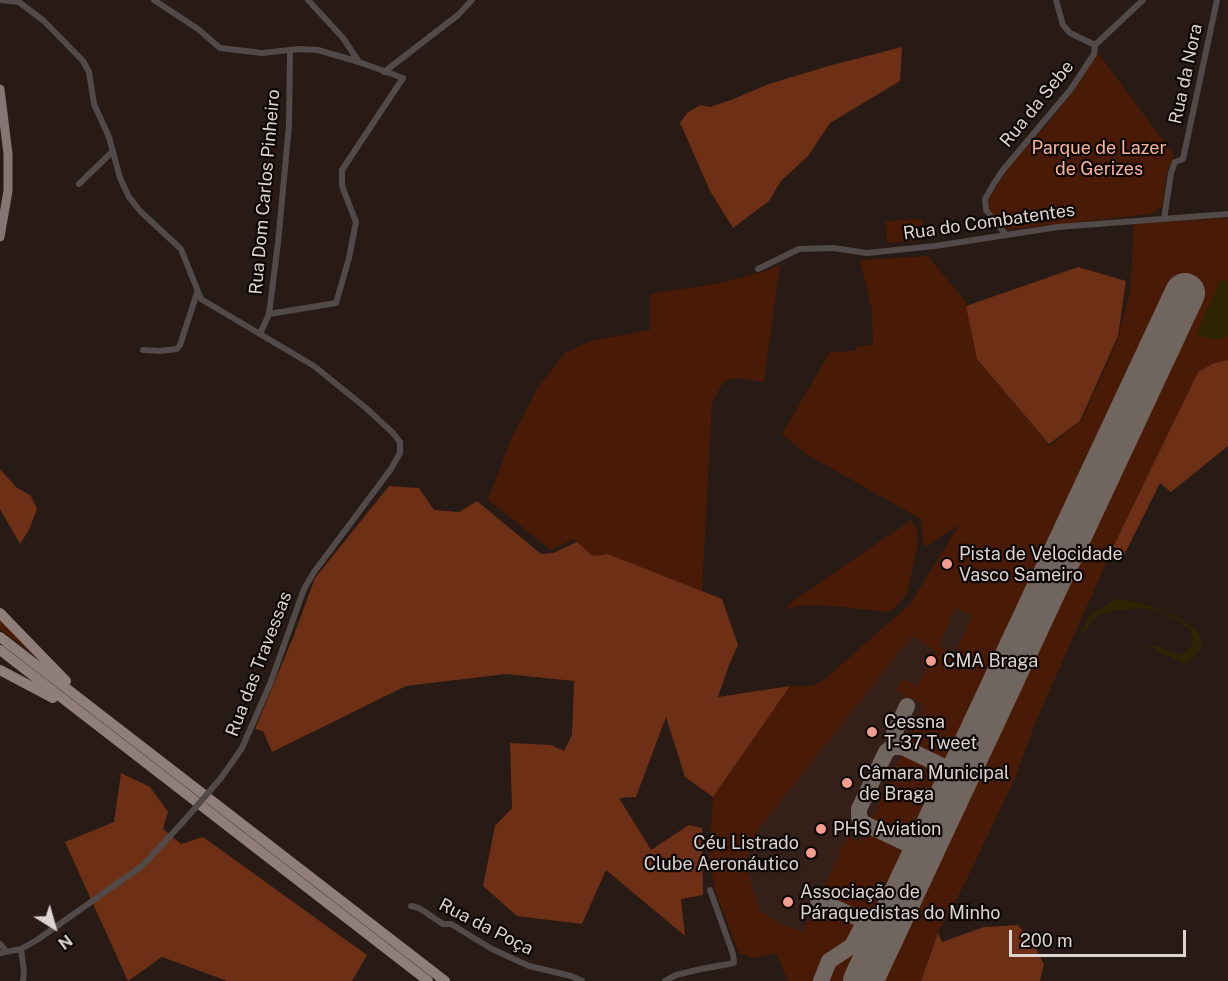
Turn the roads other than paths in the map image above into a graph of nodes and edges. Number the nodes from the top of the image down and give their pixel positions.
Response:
1 (0, 0) edge
2 (154, 0) edge
3 (308, 0) edge
4 (472, 0) edge
5 (1056, 0) edge
6 (1143, 0) edge
7 (1216, 0) edge
8 (20, 1) edge
9 (1095, 45) junction
10 (290, 51) junction
11 (359, 62) junction
12 (384, 72) junction
13 (0, 89) edge
14 (113, 151) junction
15 (79, 184) dead end
16 (1228, 214) edge
17 (1164, 219) junction
18 (1006, 235) junction
19 (0, 237) edge
20 (758, 269) dead end
21 (197, 293) junction
22 (269, 314) junction
23 (260, 334) junction
24 (143, 350) dead end
25 (0, 613) edge
26 (0, 637) edge
27 (0, 650) edge
28 (0, 670) edge
29 (145, 750) junction
30 (151, 768) junction
31 (710, 891) dead end
32 (411, 906) dead end
33 (0, 944) edge
34 (21, 949) junction
35 (3, 952) edge
36 (23, 981) edge
37 (428, 981) edge
38 (445, 981) edge
39 (582, 981) edge
40 (665, 981) edge

1 - 8 street
2 - 10 street
3 - 11 street
4 - 12 street
5 - 9 street
6 - 9 street, Rua da Sebe
7 - 17 street, Rua da Nora
8 - 14 street
9 - 18 street, Rua da Sebe
10 - 11 street
10 - 22 street, Rua Dom Carlos Pinheiro
11 - 12 street
12 - 22 street
13 - 19 main road
14 - 15 street
14 - 21 street
16 - 17 street, Rua do Combatentes
17 - 18 street, Rua do Combatentes
18 - 20 street, Rua do Combatentes
21 - 23 street
21 - 24 street
22 - 23 street, Rua Dom Carlos Pinheiro
23 - 34 street, Rua das Travessas, bridge
25 - 29 highway
26 - 29 highway
27 - 30 highway
28 - 30 highway
29 - 38 highway
30 - 37 highway
31 - 40 street
32 - 39 street, Rua da Poça
33 - 35 street
34 - 35 street, Rua das Travessas
34 - 36 street

